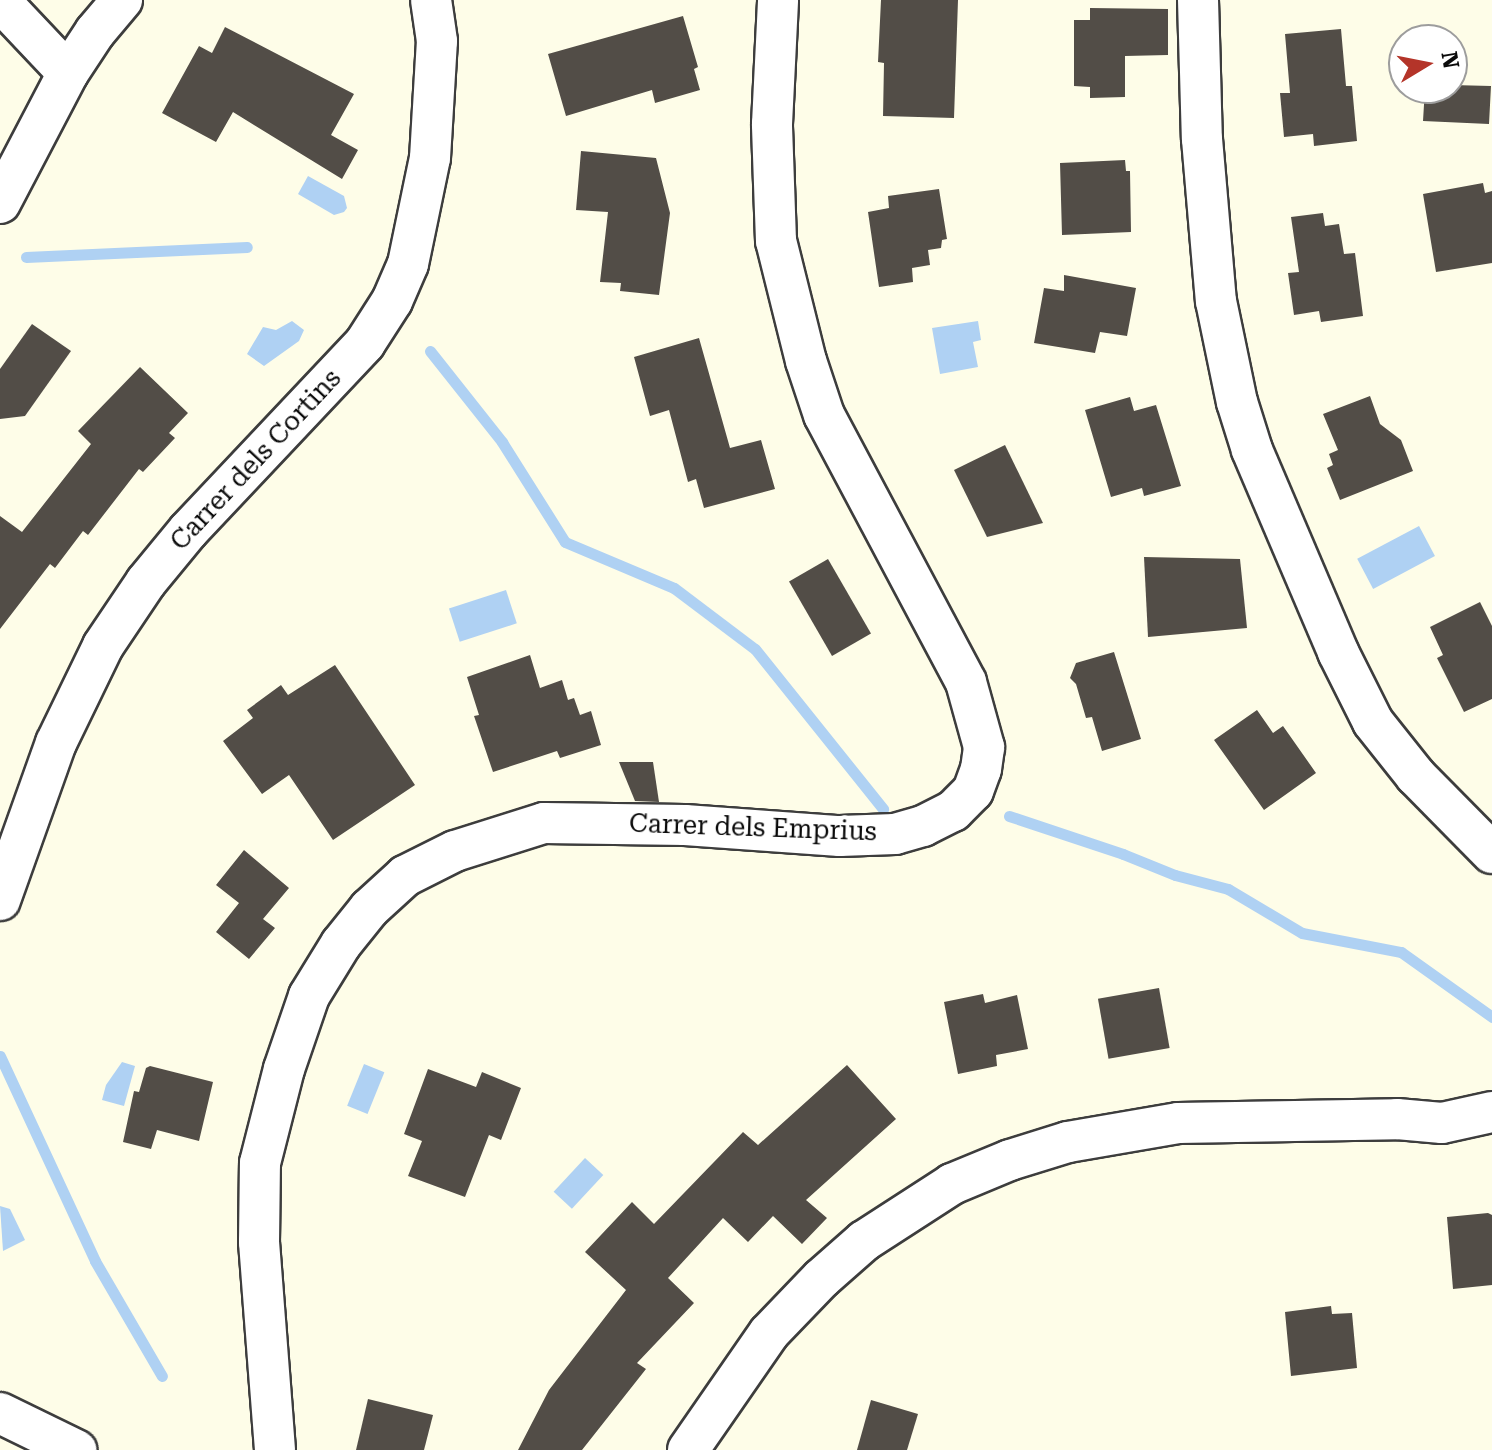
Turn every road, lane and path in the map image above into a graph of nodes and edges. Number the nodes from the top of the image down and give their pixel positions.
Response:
1 (122, 0) edge
2 (431, 0) edge
3 (778, 0) edge
4 (1198, 0) edge
5 (0, 1) edge
6 (68, 73) junction
7 (0, 203) edge
8 (1492, 853) edge
9 (0, 900) edge
10 (1492, 1112) edge
11 (0, 1413) edge
12 (76, 1450) edge
13 (275, 1450) edge
14 (688, 1450) edge

1 - 6 street
2 - 9 street, Carrer dels Cortins
3 - 13 street, Carrer dels Emprius
4 - 8 street
5 - 6 street
6 - 7 street
10 - 14 street
11 - 12 street

